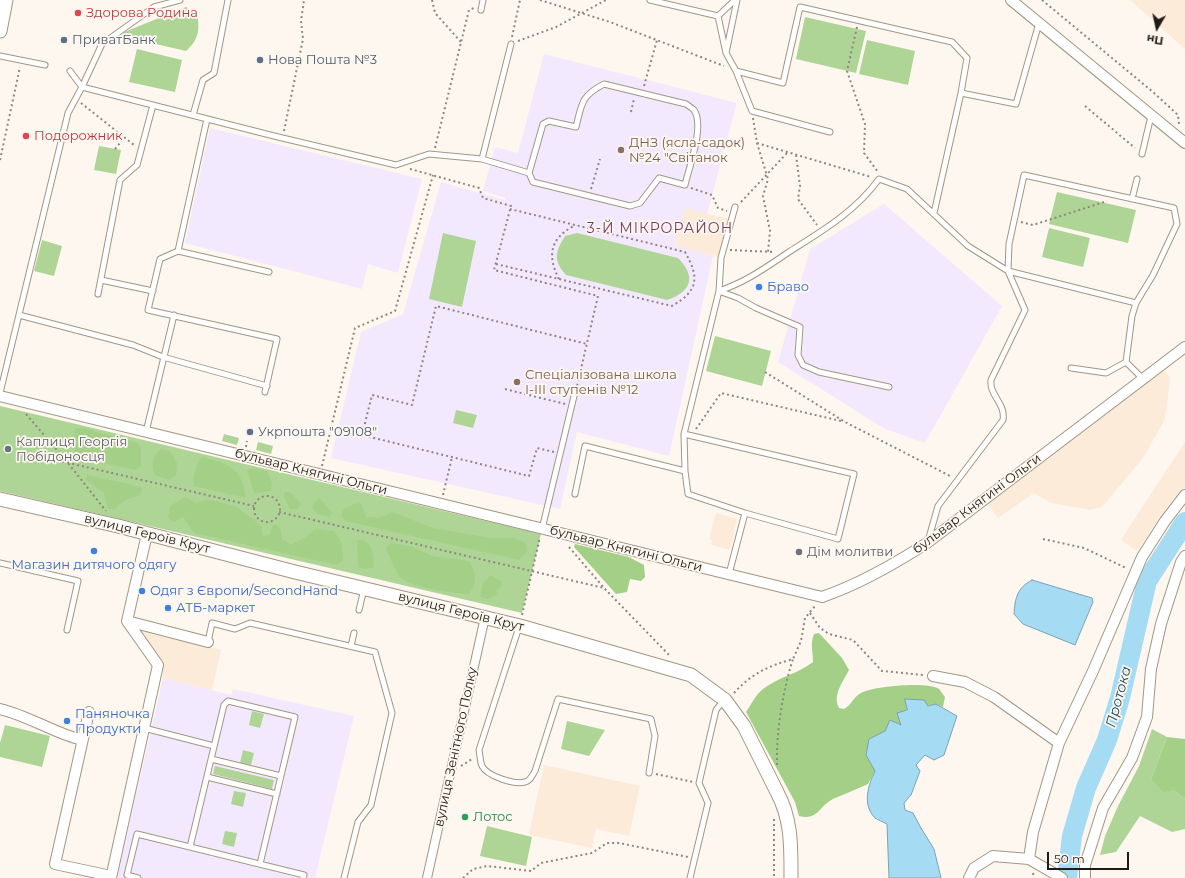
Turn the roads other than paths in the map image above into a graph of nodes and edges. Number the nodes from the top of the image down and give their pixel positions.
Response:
1 (6, 0) edge
2 (180, 0) edge
3 (228, 0) edge
4 (483, 0) edge
5 (650, 0) edge
6 (736, 0) edge
7 (1011, 0) edge
8 (481, 10) dead end
9 (2, 13) edge
10 (718, 16) junction
11 (1039, 23) junction
12 (0, 31) edge
13 (511, 44) road end
14 (726, 53) junction
15 (0, 56) edge
16 (45, 65) dead end
17 (70, 71) dead end
18 (736, 71) junction
19 (82, 87) junction
20 (961, 93) junction
21 (153, 105) junction
22 (194, 115) junction
23 (1151, 116) junction
24 (207, 119) junction
25 (830, 132) dead end
26 (1183, 142) edge
27 (1142, 154) road end
28 (482, 159) junction
29 (529, 173) junction
30 (1137, 179) dead end
31 (1132, 199) junction
32 (734, 210) road end
33 (934, 213) junction
34 (178, 251) junction
35 (1008, 271) junction
36 (269, 272) dead end
37 (101, 280) junction
38 (153, 291) junction
39 (720, 291) junction
40 (98, 294) dead end
41 (1136, 303) junction
42 (19, 314) junction
43 (174, 315) junction
44 (1185, 347) edge
45 (163, 357) junction
46 (1126, 362) junction
47 (1071, 368) dead end
48 (1143, 379) junction
49 (267, 386) junction
50 (889, 387) dead end
51 (265, 392) dead end
52 (575, 392) road end
53 (0, 393) edge
54 (0, 396) edge
55 (146, 432) junction
56 (684, 434) junction
57 (685, 471) junction
58 (575, 494) dead end
59 (1185, 495) edge
60 (0, 498) edge
61 (745, 513) junction
62 (542, 529) junction
63 (147, 534) junction
64 (927, 543) junction
65 (1185, 556) edge
66 (0, 562) edge
67 (729, 574) junction
68 (364, 588) junction
69 (359, 610) dead end
70 (485, 617) junction
71 (127, 621) junction
72 (520, 626) junction
73 (67, 630) dead end
74 (354, 633) dead end
75 (208, 642) joint
76 (351, 646) junction
77 (933, 676) road end
78 (725, 700) junction
79 (0, 709) edge
80 (88, 712) dead end
81 (144, 728) junction
82 (82, 740) junction
83 (1059, 743) junction
84 (214, 746) junction
85 (211, 759) junction
86 (649, 773) road end
87 (281, 776) junction
88 (207, 777) junction
89 (277, 794) junction
90 (190, 847) junction
91 (1029, 859) junction
92 (260, 864) junction
93 (111, 877) edge
94 (1060, 877) edge
95 (138, 878) edge
96 (303, 878) edge
97 (344, 878) edge
98 (427, 878) edge
99 (690, 878) edge
100 (791, 878) edge
101 (969, 878) edge
102 (1085, 878) edge

1 - 9 street
2 - 19 lane
3 - 22 lane
4 - 8 lane
5 - 10 lane
6 - 10 lane
6 - 14 lane
7 - 11 street
9 - 12 street
10 - 14 lane
11 - 20 lane
11 - 23 street
13 - 28 lane
14 - 18 lane
15 - 16 lane
17 - 19 lane
18 - 20 lane
18 - 25 lane
19 - 21 lane
19 - 42 lane
20 - 33 lane
21 - 22 lane
21 - 37 lane
22 - 24 lane
23 - 26 street
23 - 27 lane
24 - 28 lane
24 - 34 lane
28 - 29 lane
29 - 29 lane
30 - 31 lane
31 - 35 lane
31 - 41 lane
32 - 39 lane
33 - 35 lane
33 - 39 lane
34 - 36 lane
34 - 38 lane
35 - 41 lane
35 - 64 lane
37 - 38 lane
37 - 40 lane
38 - 43 lane
39 - 50 lane
39 - 56 lane
41 - 46 lane
42 - 45 lane
42 - 53 lane
43 - 45 lane
43 - 49 lane
44 - 48 street, бульвар Княгині Ольги
45 - 49 lane
45 - 55 lane
46 - 47 lane
46 - 48 lane
48 - 64 street, бульвар Княгині Ольги
49 - 51 lane
52 - 62 lane
54 - 55 street, бульвар Княгині Ольги
55 - 62 street, бульвар Княгині Ольги
56 - 57 lane
56 - 61 lane
57 - 58 lane
57 - 61 lane
59 - 83 street
60 - 63 street, вулиця Героїв Крут
61 - 67 lane
62 - 67 street, бульвар Княгині Ольги
63 - 68 street, вулиця Героїв Крут
63 - 71 street
64 - 67 street, бульвар Княгині Ольги
65 - 102 street
66 - 73 lane
68 - 69 lane
68 - 70 street, вулиця Героїв Крут
70 - 72 street, вулиця Героїв Крут
70 - 98 street, вулиця Зенітного Полку
71 - 75 street
71 - 81 street
72 - 78 street, вулиця Героїв Крут
72 - 86 lane
74 - 76 lane
75 - 76 lane
76 - 97 lane
77 - 83 street
78 - 99 lane
78 - 100 street, вулиця Героїв Крут
79 - 82 street
80 - 82 street
81 - 84 lane
81 - 93 street
82 - 93 street
83 - 91 street
84 - 85 lane
84 - 87 lane
85 - 87 lane
85 - 88 lane
87 - 89 lane
88 - 89 lane
88 - 90 lane
89 - 92 lane
90 - 92 lane
90 - 95 lane
91 - 94 street
91 - 101 street
92 - 96 lane

